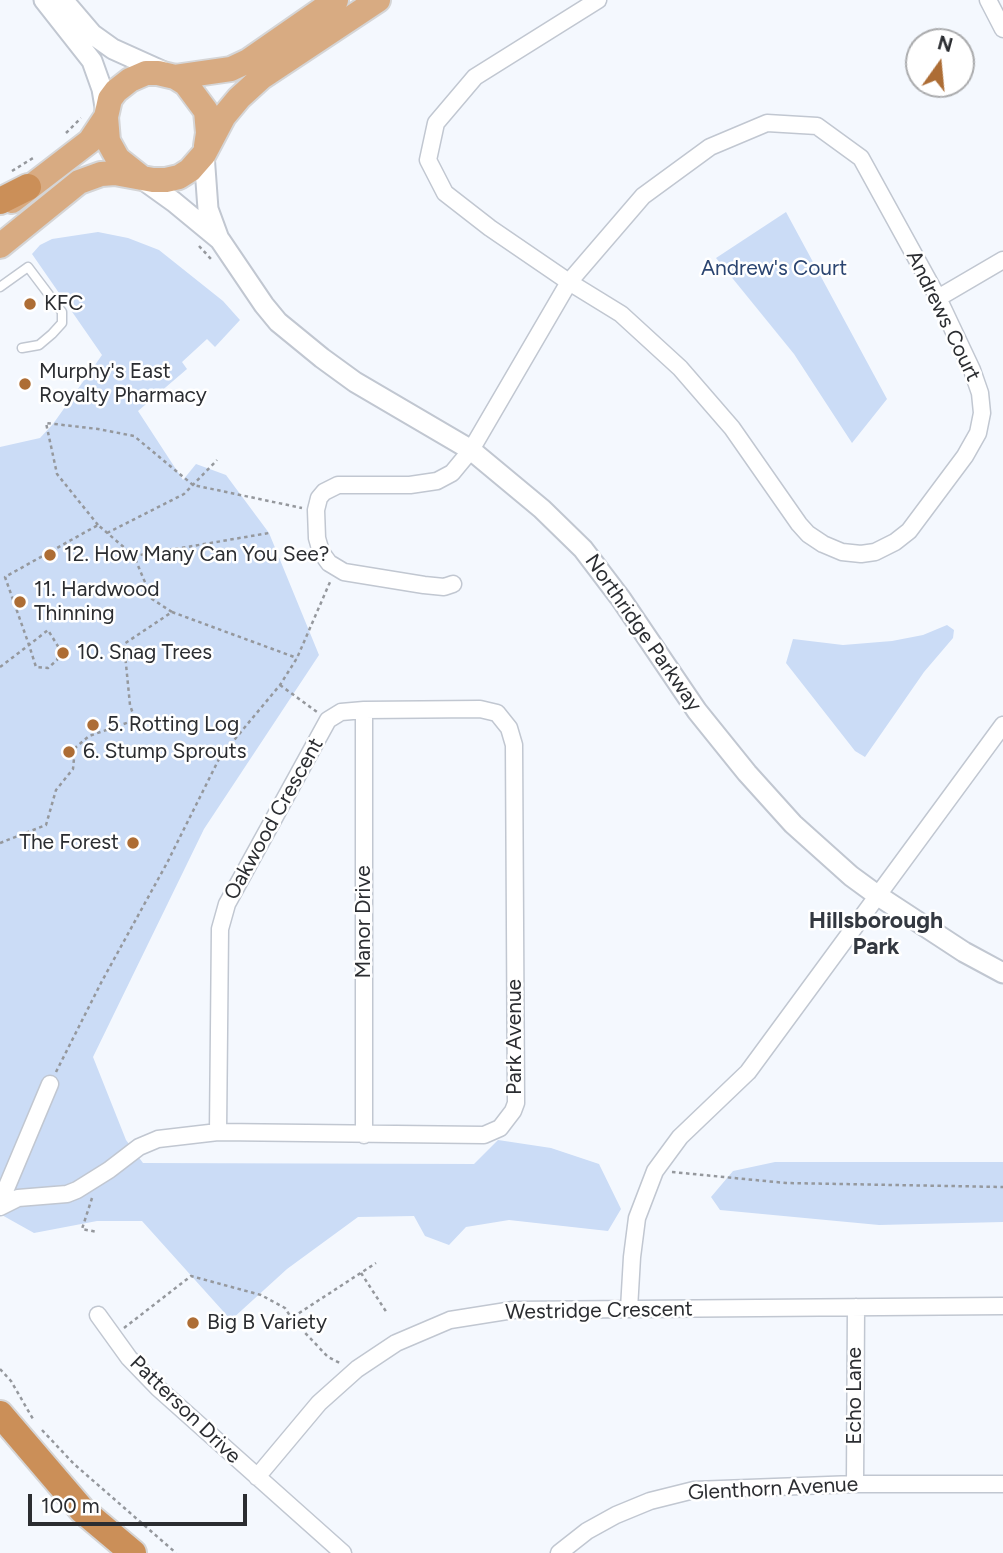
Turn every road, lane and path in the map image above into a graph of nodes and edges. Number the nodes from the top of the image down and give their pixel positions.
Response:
1 (44, 0) edge
2 (63, 0) edge
3 (335, 0) edge
4 (378, 0) edge
5 (598, 0) edge
6 (988, 0) edge
7 (1003, 29) edge
8 (174, 77) junction
9 (95, 116) junction
10 (59, 141) dead end
11 (43, 153) dead end
12 (204, 154) junction
13 (142, 178) junction
14 (19, 180) junction
15 (0, 201) edge
16 (0, 209) edge
17 (193, 240) dead end
18 (219, 240) junction
19 (0, 246) edge
20 (212, 259) dead end
21 (1003, 260) edge
22 (569, 282) junction
23 (0, 287) edge
24 (938, 298) junction
25 (22, 348) dead end
26 (471, 450) junction
27 (218, 460) dead end
28 (193, 485) junction
29 (316, 510) junction
30 (98, 526) junction
31 (107, 533) junction
32 (270, 533) dead end
33 (134, 556) junction
34 (336, 568) junction
35 (5, 577) junction
36 (0, 580) edge
37 (453, 584) dead end
38 (172, 612) junction
39 (29, 645) junction
40 (297, 658) junction
41 (0, 667) edge
42 (281, 685) junction
43 (364, 709) junction
44 (497, 713) joint
45 (328, 720) junction
46 (1003, 725) edge
47 (0, 843) edge
48 (877, 895) junction
49 (1003, 973) edge
50 (50, 1084) joint
51 (218, 1132) junction
52 (364, 1135) junction
53 (655, 1171) junction
54 (1003, 1187) edge
55 (94, 1192) dead end
56 (0, 1205) edge
57 (97, 1232) dead end
58 (376, 1263) dead end
59 (361, 1273) junction
60 (1003, 1306) edge
61 (856, 1307) junction
62 (629, 1309) junction
63 (387, 1313) dead end
64 (99, 1315) dead end
65 (293, 1317) junction
66 (124, 1328) dead end
67 (340, 1363) dead end
68 (0, 1369) edge
69 (0, 1414) edge
70 (0, 1444) edge
71 (257, 1477) junction
72 (1003, 1484) edge
73 (855, 1485) junction
74 (82, 1510) junction
75 (133, 1553) edge
76 (176, 1553) edge
77 (343, 1553) edge
78 (559, 1553) edge

1 - 9 street
2 - 8 street
3 - 8 main road
4 - 12 main road
5 - 22 street
6 - 7 street
8 - 9 main road
8 - 12 main road
9 - 10 path
9 - 13 main road
9 - 14 main road
11 - 14 path
12 - 13 main road
12 - 18 street, Northridge Parkway
13 - 18 street, Northridge Parkway
13 - 19 main road
14 - 15 highway
14 - 16 main road
17 - 20 path
18 - 26 street, Northridge Parkway
21 - 24 street
22 - 24 street, Andrews Court
22 - 24 street, Andrews Court
22 - 26 street, Andrews Court
23 - 25 lane
26 - 29 street, Andrews Court
26 - 48 street, Northridge Parkway
27 - 28 path
28 - 29 path
28 - 30 path
28 - 31 path
29 - 34 street
30 - 31 path
30 - 35 path
31 - 33 path
32 - 33 path
33 - 38 path
34 - 37 street
34 - 40 path
35 - 36 path
35 - 39 path
38 - 40 path
38 - 47 path
39 - 39 path
39 - 41 path
40 - 42 path
42 - 45 path
42 - 50 path
43 - 44 street, Oakwood Crescent
43 - 45 street, Oakwood Crescent
43 - 52 street, Manor Drive
44 - 52 street, Park Avenue
45 - 51 street, Oakwood Crescent
46 - 48 street
48 - 49 street, Northridge Parkway
48 - 53 street
50 - 56 street
51 - 52 street, Park Avenue
51 - 56 street, Park Avenue
53 - 54 path
53 - 62 street
55 - 57 path
58 - 59 path
59 - 63 path
59 - 65 path
60 - 61 street, Westridge Crescent
61 - 62 street, Westridge Crescent
61 - 73 street, Echo Lane
62 - 71 street, Westridge Crescent
64 - 71 street, Patterson Drive
65 - 66 path
65 - 67 path
68 - 76 path
69 - 74 highway
70 - 74 highway
71 - 77 street, Patterson Drive
72 - 73 street, Glenthorn Avenue
73 - 78 street, Glenthorn Avenue
74 - 75 highway

